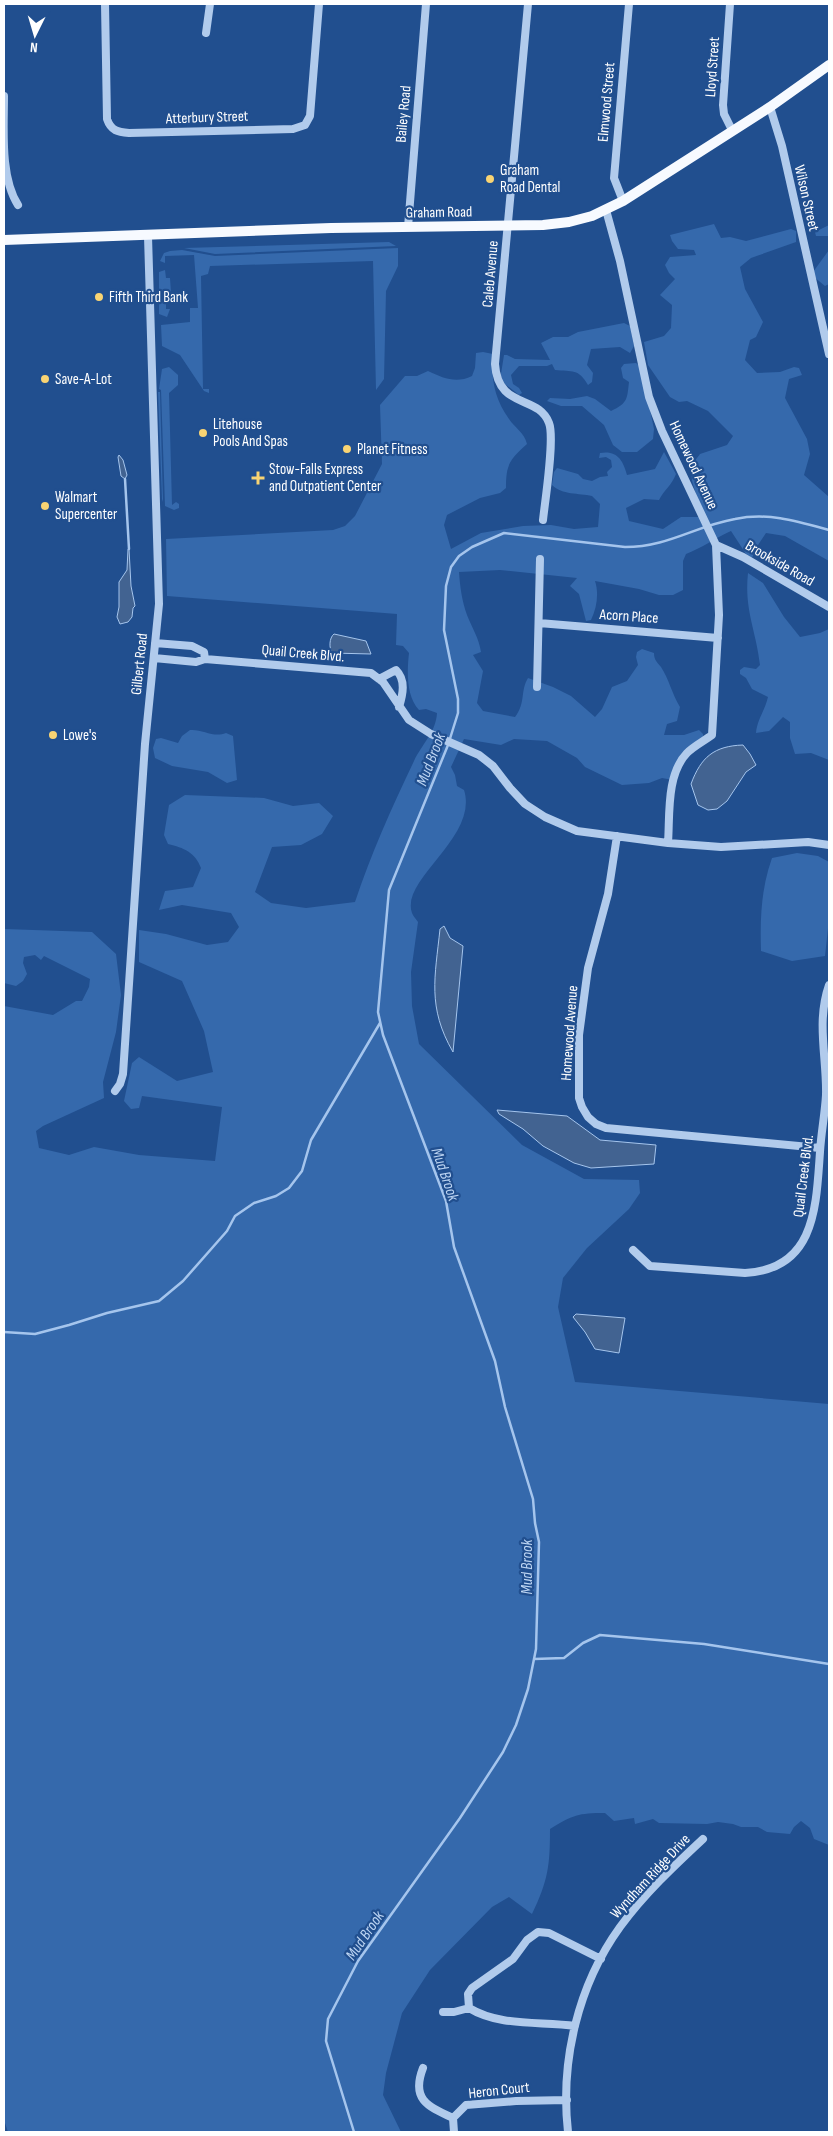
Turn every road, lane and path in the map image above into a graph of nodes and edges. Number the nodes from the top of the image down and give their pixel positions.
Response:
1 (105, 4) edge
2 (210, 4) edge
3 (320, 4) edge
4 (426, 4) edge
5 (528, 4) edge
6 (629, 4) edge
7 (730, 4) edge
8 (206, 33) dead end
9 (829, 65) edge
10 (4, 96) edge
11 (770, 107) junction
12 (732, 130) junction
13 (623, 201) junction
14 (18, 205) dead end
15 (606, 210) junction
16 (508, 226) junction
17 (408, 227) junction
18 (148, 236) junction
19 (4, 240) edge
20 (829, 354) edge
21 (543, 520) dead end
22 (714, 542) junction
23 (540, 559) dead end
24 (829, 607) edge
25 (539, 623) junction
26 (718, 638) junction
27 (155, 643) junction
28 (154, 658) junction
29 (205, 659) junction
30 (379, 679) junction
31 (537, 687) dead end
32 (399, 707) junction
33 (617, 836) junction
34 (668, 843) junction
35 (829, 845) edge
36 (829, 985) edge
37 (114, 1091) dead end
38 (820, 1148) junction
39 (633, 1250) dead end
40 (703, 1839) dead end
41 (601, 1959) junction
42 (470, 2008) junction
43 (443, 2012) dead end
44 (575, 2026) junction
45 (423, 2068) dead end
46 (567, 2100) junction
47 (453, 2118) junction
48 (454, 2132) edge
49 (568, 2132) edge

1 - 3 street, Atterbury Street
2 - 8 street
4 - 17 street, Bailey Road
5 - 16 street, Caleb Avenue
6 - 13 street, Elmwood Street
7 - 12 street, Lloyd Street
9 - 11 main road, Graham Road
10 - 14 street
11 - 12 main road, Graham Road
11 - 20 street, Wilson Street
12 - 13 main road, Graham Road
13 - 15 main road, Graham Road
15 - 16 main road, Graham Road
15 - 22 street, Homewood Avenue
16 - 17 main road, Graham Road
16 - 21 street, Caleb Avenue
17 - 18 main road, Graham Road
18 - 19 main road, Graham Road
18 - 27 street, Gilbert Road
22 - 24 street, Brookside Road
22 - 26 street, Homewood Avenue
23 - 25 street
25 - 26 street, Acorn Place
25 - 31 street
26 - 34 street, Homewood Avenue
27 - 28 street, Gilbert Road
27 - 29 street
28 - 29 street, Quail Creek Blvd.
28 - 37 street, Gilbert Road
29 - 30 street, Quail Creek Blvd.
30 - 32 street
30 - 32 street
32 - 33 street
33 - 34 street
33 - 38 street, Homewood Avenue
34 - 35 street
36 - 38 street, Quail Creek Blvd.
38 - 39 street, Quail Creek Blvd.
40 - 41 street, Wyndham Ridge Drive
41 - 42 street
41 - 44 street, Wyndham Ridge Drive
42 - 43 street
42 - 44 street
44 - 46 street, Wyndham Ridge Drive
45 - 47 street
46 - 47 street, Heron Court
46 - 49 street, Wyndham Ridge Drive
47 - 48 street

